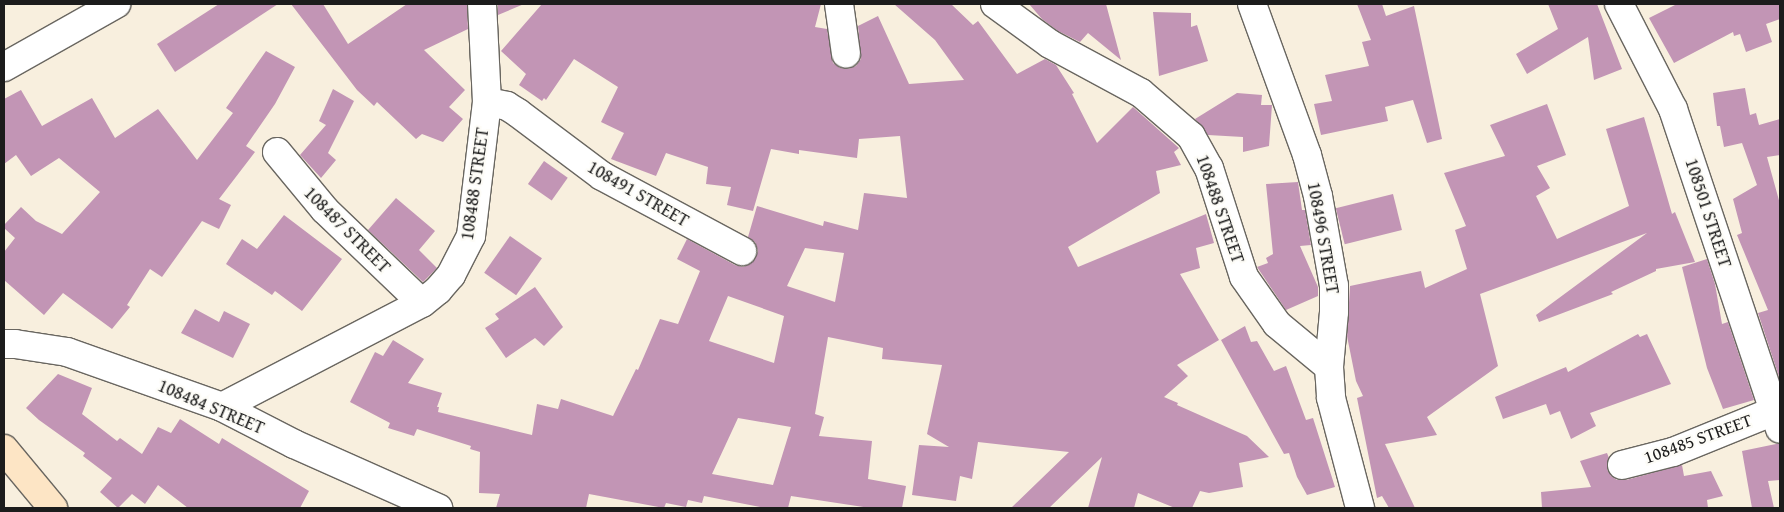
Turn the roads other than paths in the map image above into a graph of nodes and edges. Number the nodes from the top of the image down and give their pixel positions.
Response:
1 (116, 4) edge
2 (482, 4) edge
3 (839, 4) edge
4 (995, 4) edge
5 (1252, 4) edge
6 (1619, 4) edge
7 (846, 54) dead end
8 (4, 67) edge
9 (487, 102) junction
10 (277, 152) dead end
11 (742, 251) dead end
12 (422, 303) junction
13 (4, 344) edge
14 (1329, 367) junction
15 (222, 407) junction
16 (1777, 420) edge
17 (4, 448) edge
18 (1622, 465) dead end
19 (54, 508) edge
20 (438, 508) edge
21 (1360, 508) edge

1 - 8 street
2 - 9 street, 108488 STREET
3 - 7 street
4 - 14 street, 108488 STREET
5 - 14 street, 108496 STREET
6 - 16 street, 108501 STREET
9 - 11 street, 108491 STREET
9 - 12 street, 108488 STREET
10 - 12 street, 108487 STREET
12 - 15 street, 108488 STREET
13 - 15 street, 108484 STREET
14 - 21 street, 108496 STREET
15 - 20 street, 108484 STREET
16 - 18 street, 108485 STREET
17 - 19 street

